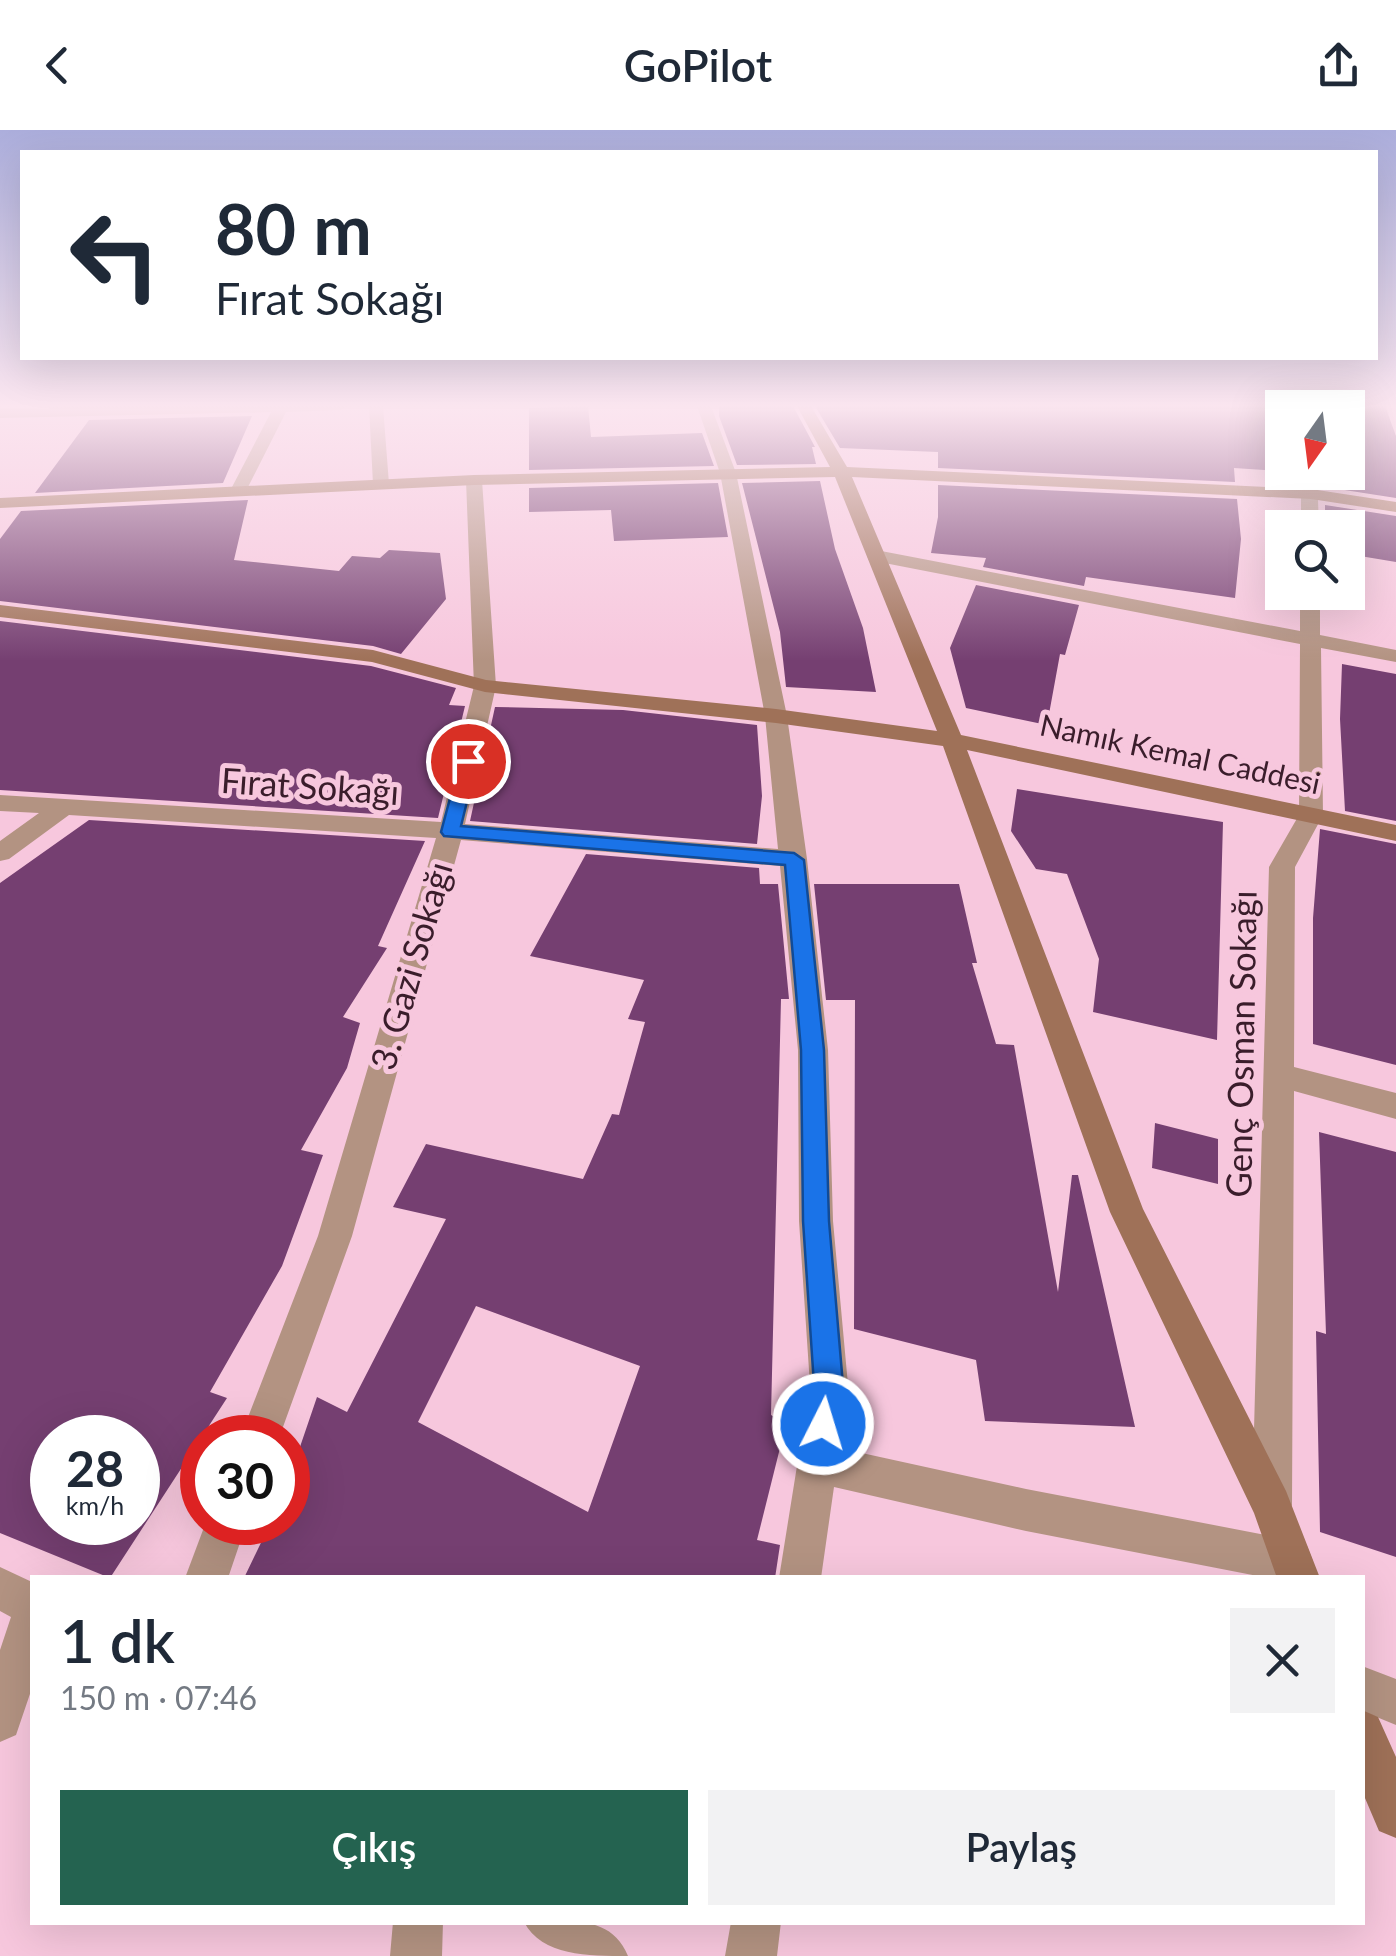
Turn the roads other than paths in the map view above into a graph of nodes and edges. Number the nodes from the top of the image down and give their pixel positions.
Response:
1 (201, 491) edge
2 (475, 491) edge
3 (731, 491) edge
4 (849, 491) edge
5 (1251, 491) edge
6 (1311, 494) junction
7 (0, 503) edge
8 (1396, 507) edge
9 (1311, 510) edge
10 (876, 556) junction
11 (0, 610) edge
12 (1310, 610) edge
13 (1309, 641) junction
14 (1396, 656) edge
15 (486, 686) junction
16 (776, 716) junction
17 (952, 740) junction
18 (0, 803) edge
19 (65, 806) junction
20 (1311, 815) junction
21 (451, 832) junction
22 (1396, 833) edge
23 (0, 853) edge
24 (794, 860) junction
25 (1279, 1074) junction
26 (1396, 1106) edge
27 (268, 1415) edge
28 (818, 1463) junction
29 (1272, 1504) junction
30 (218, 1545) edge
31 (1296, 1569) edge
32 (207, 1575) edge
33 (800, 1575) edge
34 (0, 1588) edge
35 (30, 1604) edge
36 (30, 1626) edge
37 (1365, 1689) edge
38 (1396, 1702) edge
39 (0, 1719) edge
40 (1365, 1740) edge
41 (1396, 1814) edge
42 (418, 1925) edge
43 (553, 1925) edge
44 (756, 1925) edge
45 (416, 1956) edge
46 (602, 1956) edge
47 (751, 1956) edge

1 - 7 street
2 - 15 street, 3. Gazi Sokağı
3 - 16 street
4 - 10 street
5 - 6 street
6 - 8 street
6 - 9 street
10 - 13 street
10 - 17 street
11 - 15 street, Namık Kemal Caddesi
12 - 13 street, Genç Osman Sokağı
13 - 14 street
13 - 20 street, Genç Osman Sokağı
15 - 16 street, Namık Kemal Caddesi
15 - 21 street, 3. Gazi Sokağı
16 - 17 street, Namık Kemal Caddesi
16 - 24 street
17 - 20 street, Namık Kemal Caddesi
17 - 29 street
18 - 19 street, Fırat Sokağı
19 - 21 street, Fırat Sokağı
19 - 23 street
20 - 22 street, Namık Kemal Caddesi
20 - 25 street, Genç Osman Sokağı
21 - 24 street, Fırat Sokağı
21 - 27 street, 3. Gazi Sokağı
24 - 28 street
25 - 26 street
25 - 29 street, Genç Osman Sokağı
28 - 31 street
28 - 33 street
29 - 31 street
30 - 32 street
34 - 35 street
36 - 39 street
37 - 38 street
40 - 41 street
42 - 45 street
43 - 46 street
44 - 47 street

